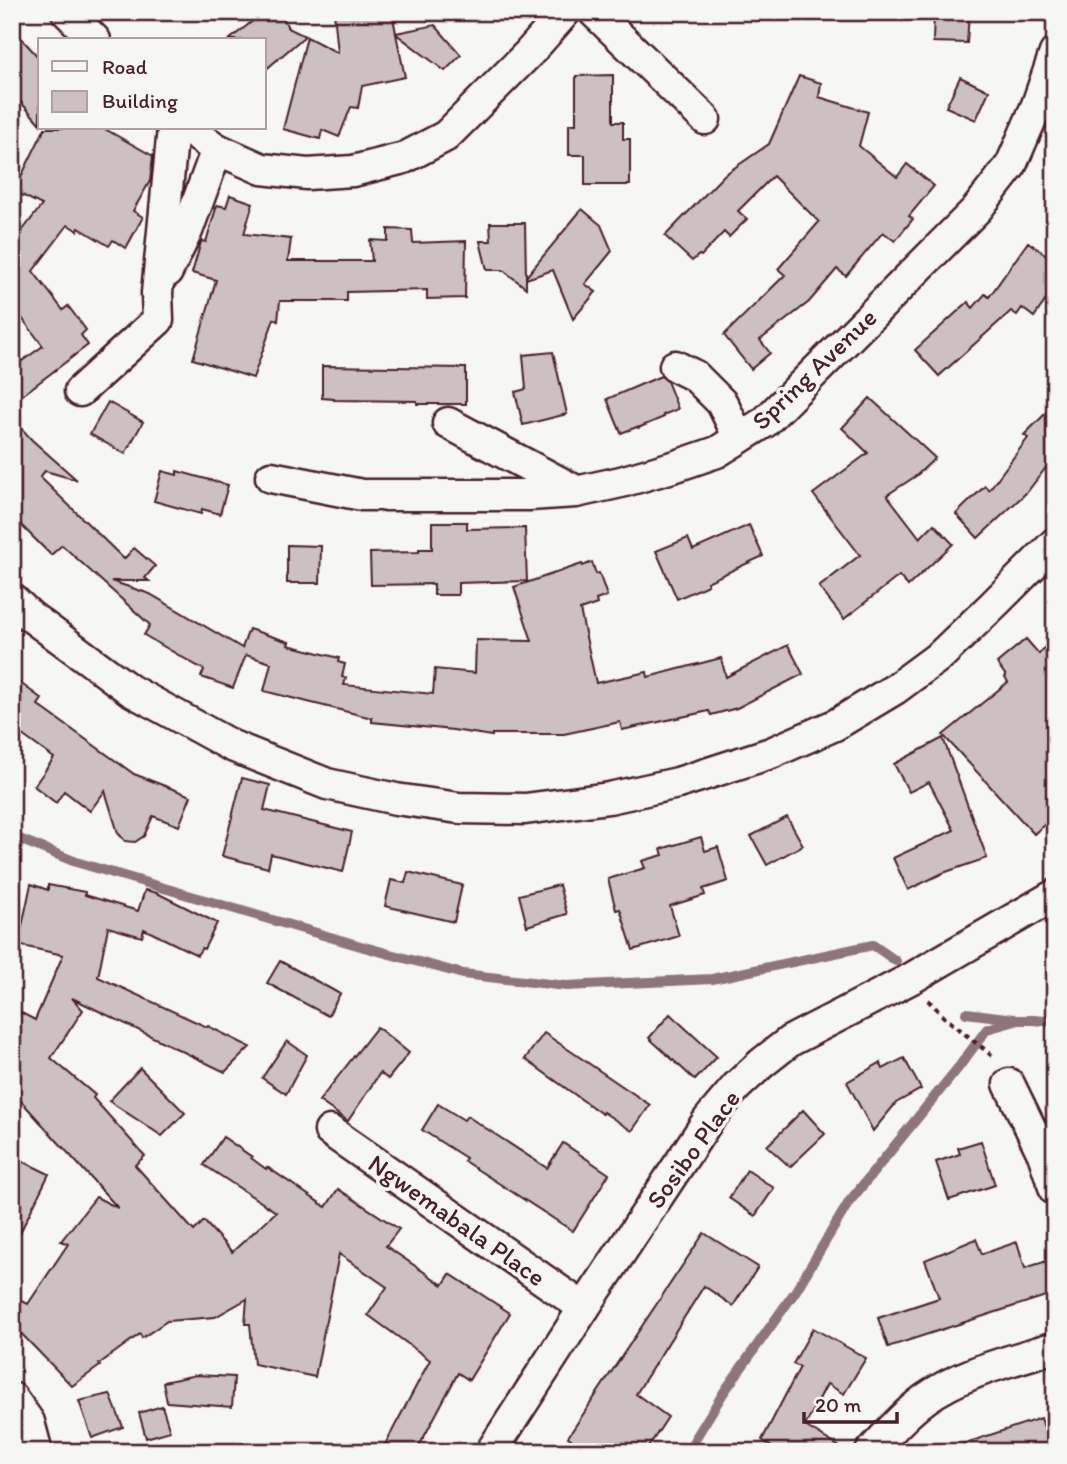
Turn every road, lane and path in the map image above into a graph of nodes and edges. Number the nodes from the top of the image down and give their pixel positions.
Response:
1 (67, 12) edge
2 (565, 12) edge
3 (594, 12) edge
4 (93, 38) edge
5 (1055, 53) edge
6 (705, 119) dead end
7 (173, 130) edge
8 (189, 130) edge
9 (217, 149) junction
10 (159, 300) junction
11 (675, 366) dead end
12 (80, 391) dead end
13 (448, 424) dead end
14 (739, 438) junction
15 (271, 477) dead end
16 (576, 492) junction
17 (1055, 543) edge
18 (12, 598) edge
19 (1055, 895) edge
20 (943, 1016) dead end
21 (994, 1056) dead end
22 (1009, 1084) dead end
23 (330, 1131) dead end
24 (1055, 1189) edge
25 (584, 1308) junction
26 (1055, 1347) edge
27 (12, 1398) edge
28 (37, 1452) edge
29 (491, 1452) edge
30 (871, 1452) edge

1 - 4 street
2 - 9 street
3 - 6 street
5 - 14 street, Spring Avenue
7 - 10 street
8 - 9 street
9 - 10 street
10 - 12 street
11 - 14 street
13 - 16 street
14 - 16 street, Spring Avenue
15 - 16 street, Spring Avenue
17 - 18 street
19 - 25 street, Sosibo Place
20 - 21 path
22 - 24 street
23 - 25 street, Ngwemabala Place
25 - 29 street, Sosibo Place
26 - 30 street
27 - 28 street

